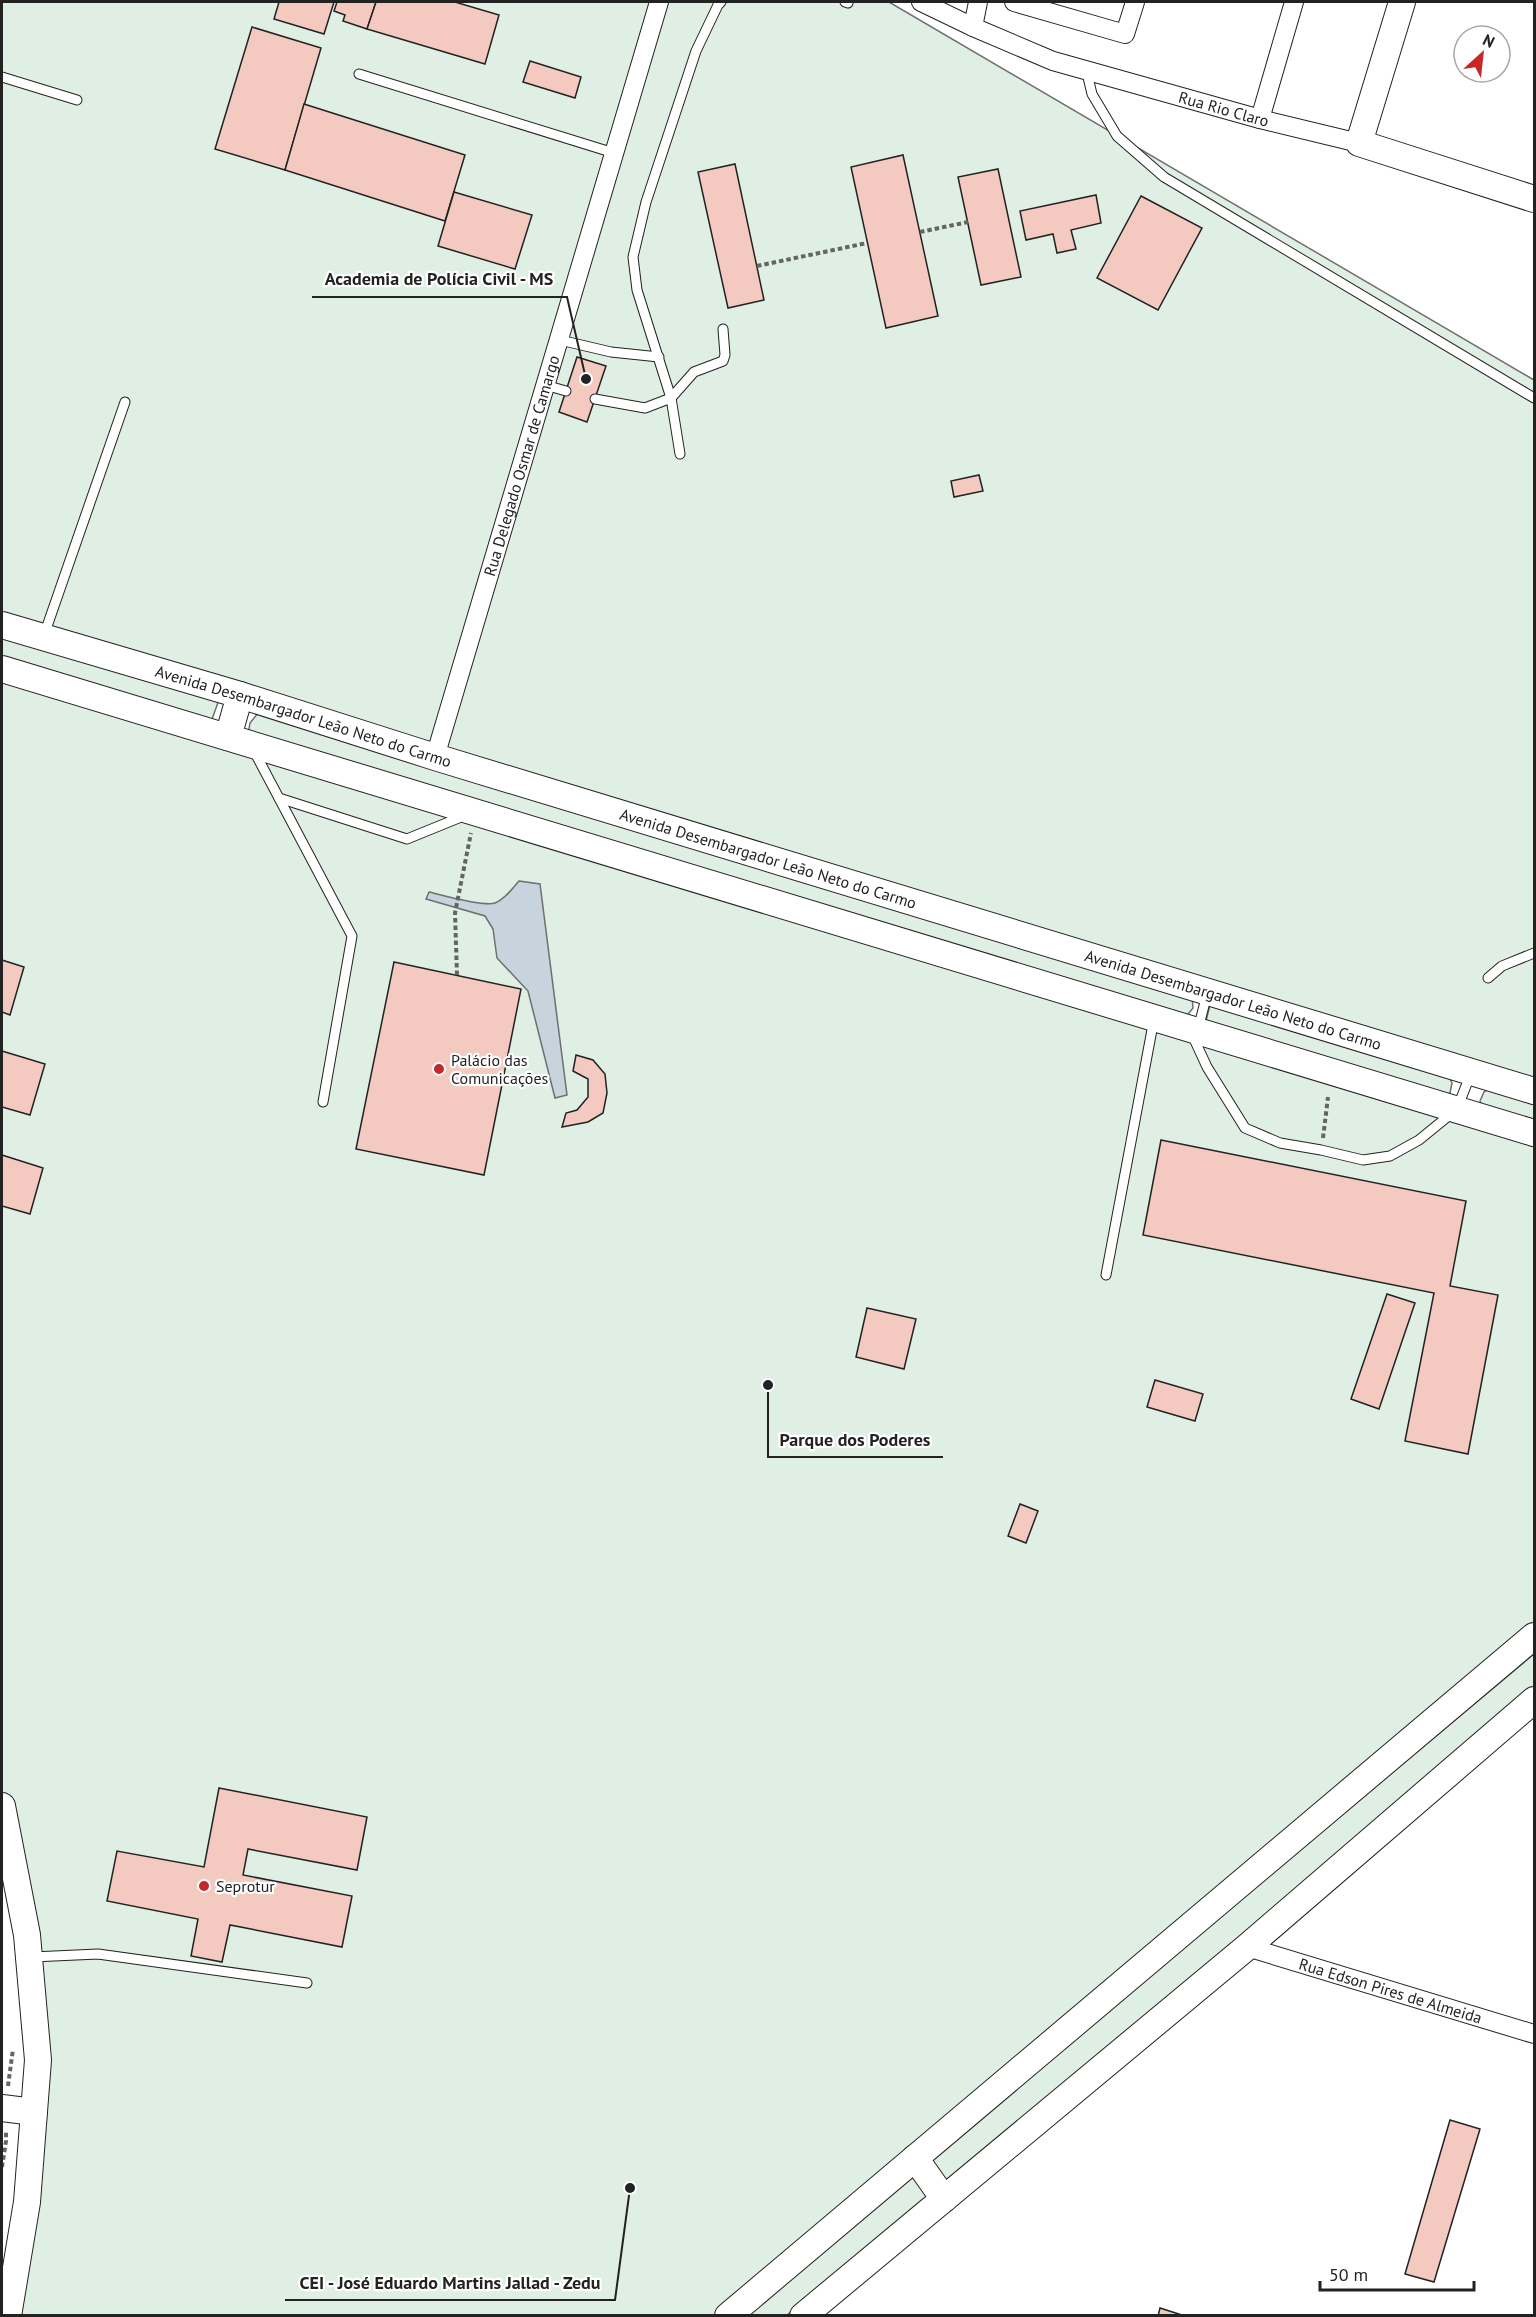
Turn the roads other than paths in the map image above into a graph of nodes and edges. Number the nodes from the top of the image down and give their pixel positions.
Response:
1 (722, 2) edge
2 (921, 2) edge
3 (978, 2) edge
4 (1014, 2) edge
5 (1135, 2) edge
6 (1294, 2) edge
7 (1402, 2) edge
8 (655, 3) edge
9 (973, 27) junction
10 (1086, 69) junction
11 (359, 74) dead end
12 (2, 77) edge
13 (77, 100) dead end
14 (1260, 119) junction
15 (1359, 143) junction
16 (614, 153) junction
17 (1534, 199) edge
18 (723, 329) dead end
19 (560, 340) junction
20 (659, 357) junction
21 (545, 385) junction
22 (566, 391) dead end
23 (671, 398) junction
24 (1534, 398) edge
25 (595, 399) dead end
26 (124, 402) dead end
27 (681, 453) dead end
28 (2, 625) edge
29 (43, 638) junction
30 (2, 669) edge
31 (240, 695) junction
32 (239, 740) junction
33 (435, 757) junction
34 (279, 798) junction
35 (475, 811) junction
36 (1534, 953) edge
37 (1488, 978) dead end
38 (1207, 992) junction
39 (1154, 1017) junction
40 (1197, 1030) junction
41 (1471, 1072) junction
42 (1534, 1091) edge
43 (323, 1101) dead end
44 (1457, 1109) junction
45 (1534, 1133) edge
46 (1106, 1275) dead end
47 (1534, 1636) edge
48 (1534, 1700) edge
49 (2, 1806) edge
50 (1247, 1947) junction
51 (30, 1958) junction
52 (307, 1983) dead end
53 (1534, 2034) edge
54 (34, 2112) junction
55 (3, 2116) edge
56 (915, 2158) junction
57 (944, 2199) junction
58 (8, 2316) edge
59 (729, 2316) edge
60 (803, 2316) edge

1 - 20 lane
2 - 9 street, Rua Rio Claro
3 - 9 street
4 - 5 street
6 - 14 street
7 - 15 main road
8 - 16 street, Rua Delegado Osmar de Camargo
9 - 10 street, Rua Rio Claro
10 - 14 street, Rua Rio Claro
10 - 24 lane
11 - 16 lane
12 - 13 lane
14 - 15 street, Rua Rio Claro
15 - 17 main road, Rua Rio Claro
16 - 19 street, Rua Delegado Osmar de Camargo
18 - 23 lane
19 - 20 lane
19 - 21 street, Rua Delegado Osmar de Camargo
20 - 23 lane
21 - 22 lane
21 - 33 street, Rua Delegado Osmar de Camargo
23 - 25 lane
23 - 27 lane
26 - 29 lane
28 - 29 main road, Avenida Desembargador Leão Neto do Carmo
29 - 31 main road, Avenida Desembargador Leão Neto do Carmo
30 - 32 main road
31 - 32 main road
31 - 33 main road, Avenida Desembargador Leão Neto do Carmo
32 - 34 lane
32 - 35 main road
33 - 38 main road, Avenida Desembargador Leão Neto do Carmo
34 - 35 lane
34 - 43 lane
35 - 39 main road
36 - 37 lane
38 - 40 lane
38 - 41 main road, Avenida Desembargador Leão Neto do Carmo
39 - 40 main road
39 - 46 lane
40 - 44 main road
40 - 44 lane
41 - 42 main road, Avenida Desembargador Leão Neto do Carmo
41 - 44 lane
44 - 45 main road
47 - 56 main road
48 - 50 main road
49 - 51 main road
50 - 53 street, Rua Edson Pires de Almeida
50 - 57 main road
51 - 52 lane
51 - 54 main road
54 - 55 main road
54 - 58 main road
56 - 57 main road
56 - 59 main road
57 - 60 main road

